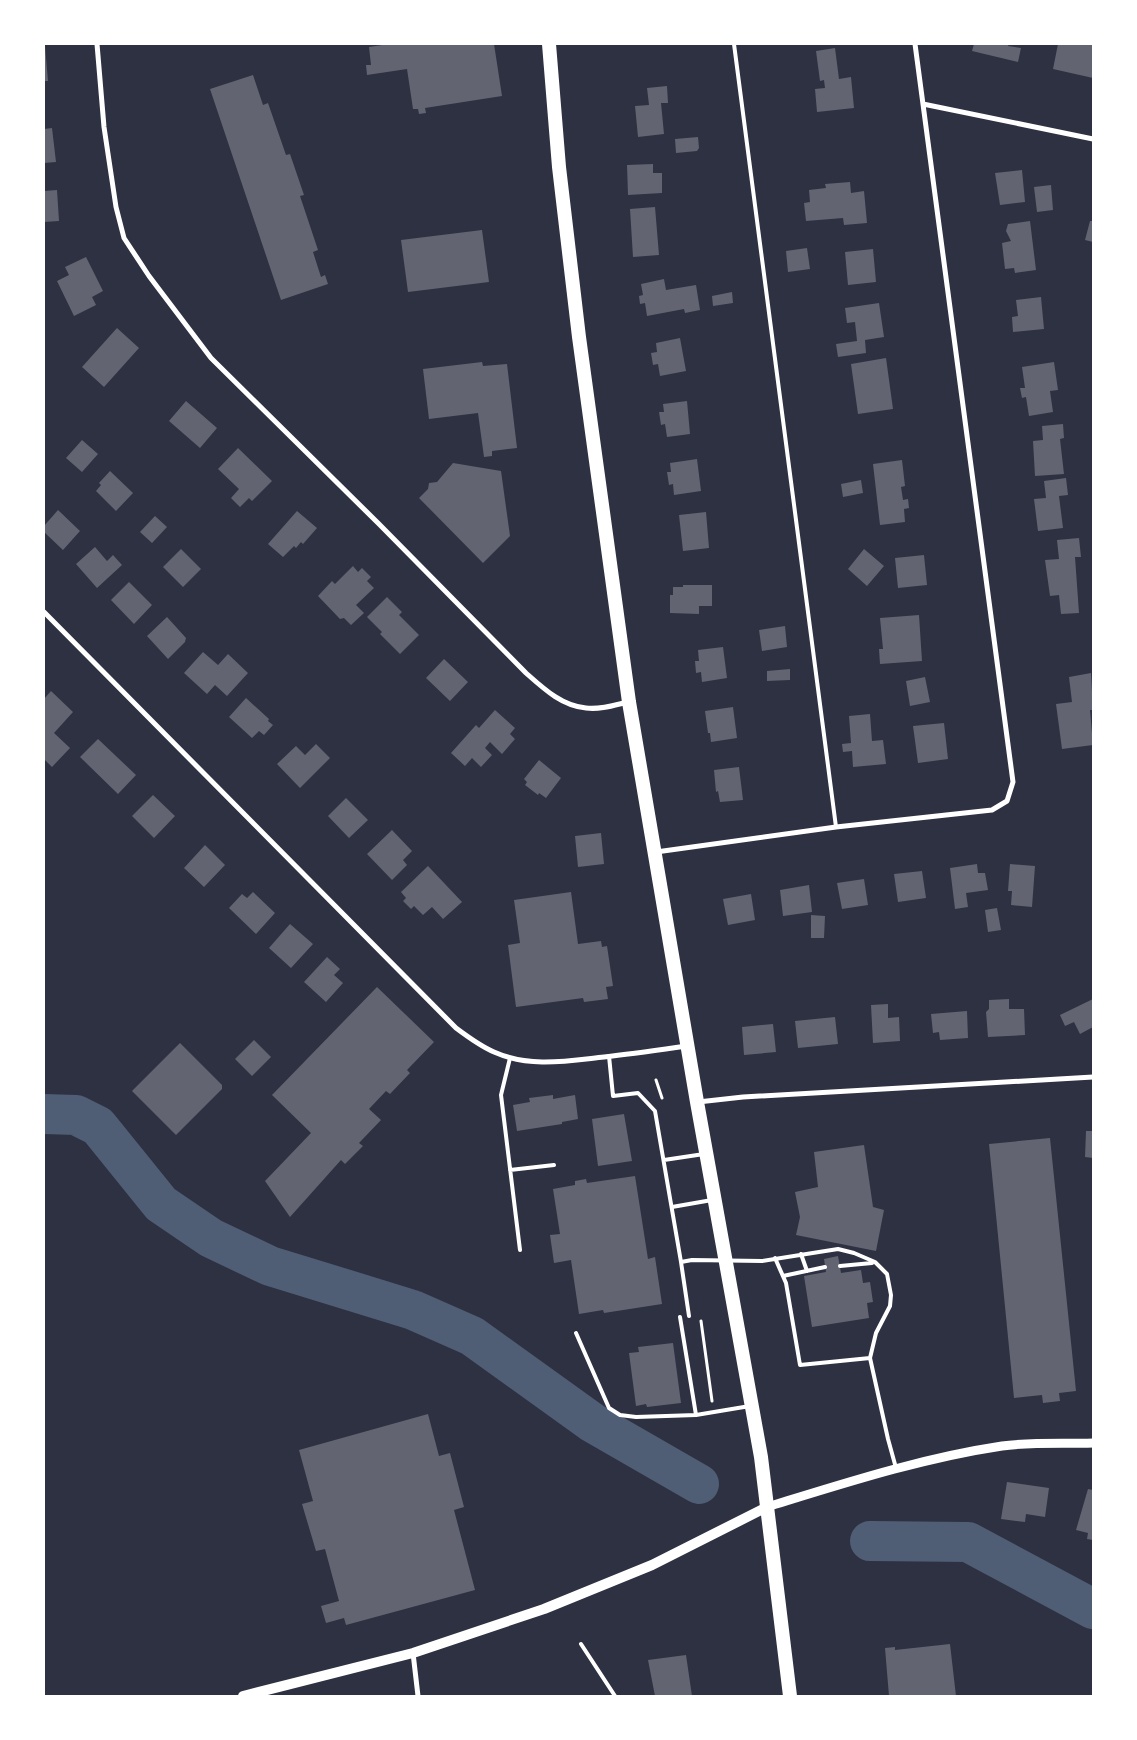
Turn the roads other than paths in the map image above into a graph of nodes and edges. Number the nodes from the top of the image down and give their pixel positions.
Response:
1 (97, 44) edge
2 (549, 44) edge
3 (734, 44) edge
4 (915, 44) edge
5 (923, 104) junction
6 (1093, 139) edge
7 (44, 612) edge
8 (629, 702) junction
9 (836, 827) junction
10 (656, 852) junction
11 (688, 1046) junction
12 (609, 1056) junction
13 (510, 1058) junction
14 (1093, 1077) edge
15 (697, 1102) junction
16 (707, 1153) junction
17 (664, 1160) junction
18 (554, 1165) dead end
19 (510, 1170) junction
20 (716, 1199) junction
21 (672, 1208) junction
22 (520, 1250) dead end
23 (801, 1254) junction
24 (775, 1258) junction
25 (682, 1262) junction
26 (726, 1262) junction
27 (875, 1262) junction
28 (840, 1266) dead end
29 (826, 1267) dead end
30 (807, 1270) junction
31 (783, 1276) junction
32 (689, 1316) dead end
33 (680, 1317) dead end
34 (576, 1333) dead end
35 (870, 1358) junction
36 (751, 1405) junction
37 (696, 1414) junction
38 (1093, 1443) edge
39 (896, 1468) junction
40 (767, 1506) junction
41 (582, 1644) dead end
42 (413, 1653) junction
43 (243, 1696) edge
44 (418, 1696) edge
45 (615, 1696) edge
46 (790, 1696) edge

1 - 8 street
2 - 8 highway
3 - 9 lane
4 - 5 street
5 - 6 street
5 - 9 street
7 - 13 street
8 - 10 highway
9 - 10 street
10 - 11 highway
11 - 12 street
11 - 15 highway
12 - 13 street
12 - 17 lane
13 - 19 lane
14 - 15 street
15 - 16 highway
16 - 17 lane
16 - 20 highway
17 - 21 lane
18 - 19 lane
19 - 22 lane
20 - 21 lane
20 - 26 highway
21 - 25 lane
23 - 24 lane
23 - 27 lane
23 - 30 lane
24 - 26 lane
24 - 31 lane
25 - 26 lane
25 - 32 lane
26 - 36 highway
27 - 28 lane
27 - 35 lane
29 - 30 lane
30 - 31 lane
31 - 35 lane
33 - 37 lane
34 - 37 lane
35 - 39 lane
36 - 37 lane
36 - 40 highway
38 - 39 street
39 - 40 street
40 - 42 main road
40 - 46 highway
41 - 45 lane
42 - 43 main road
42 - 44 street

